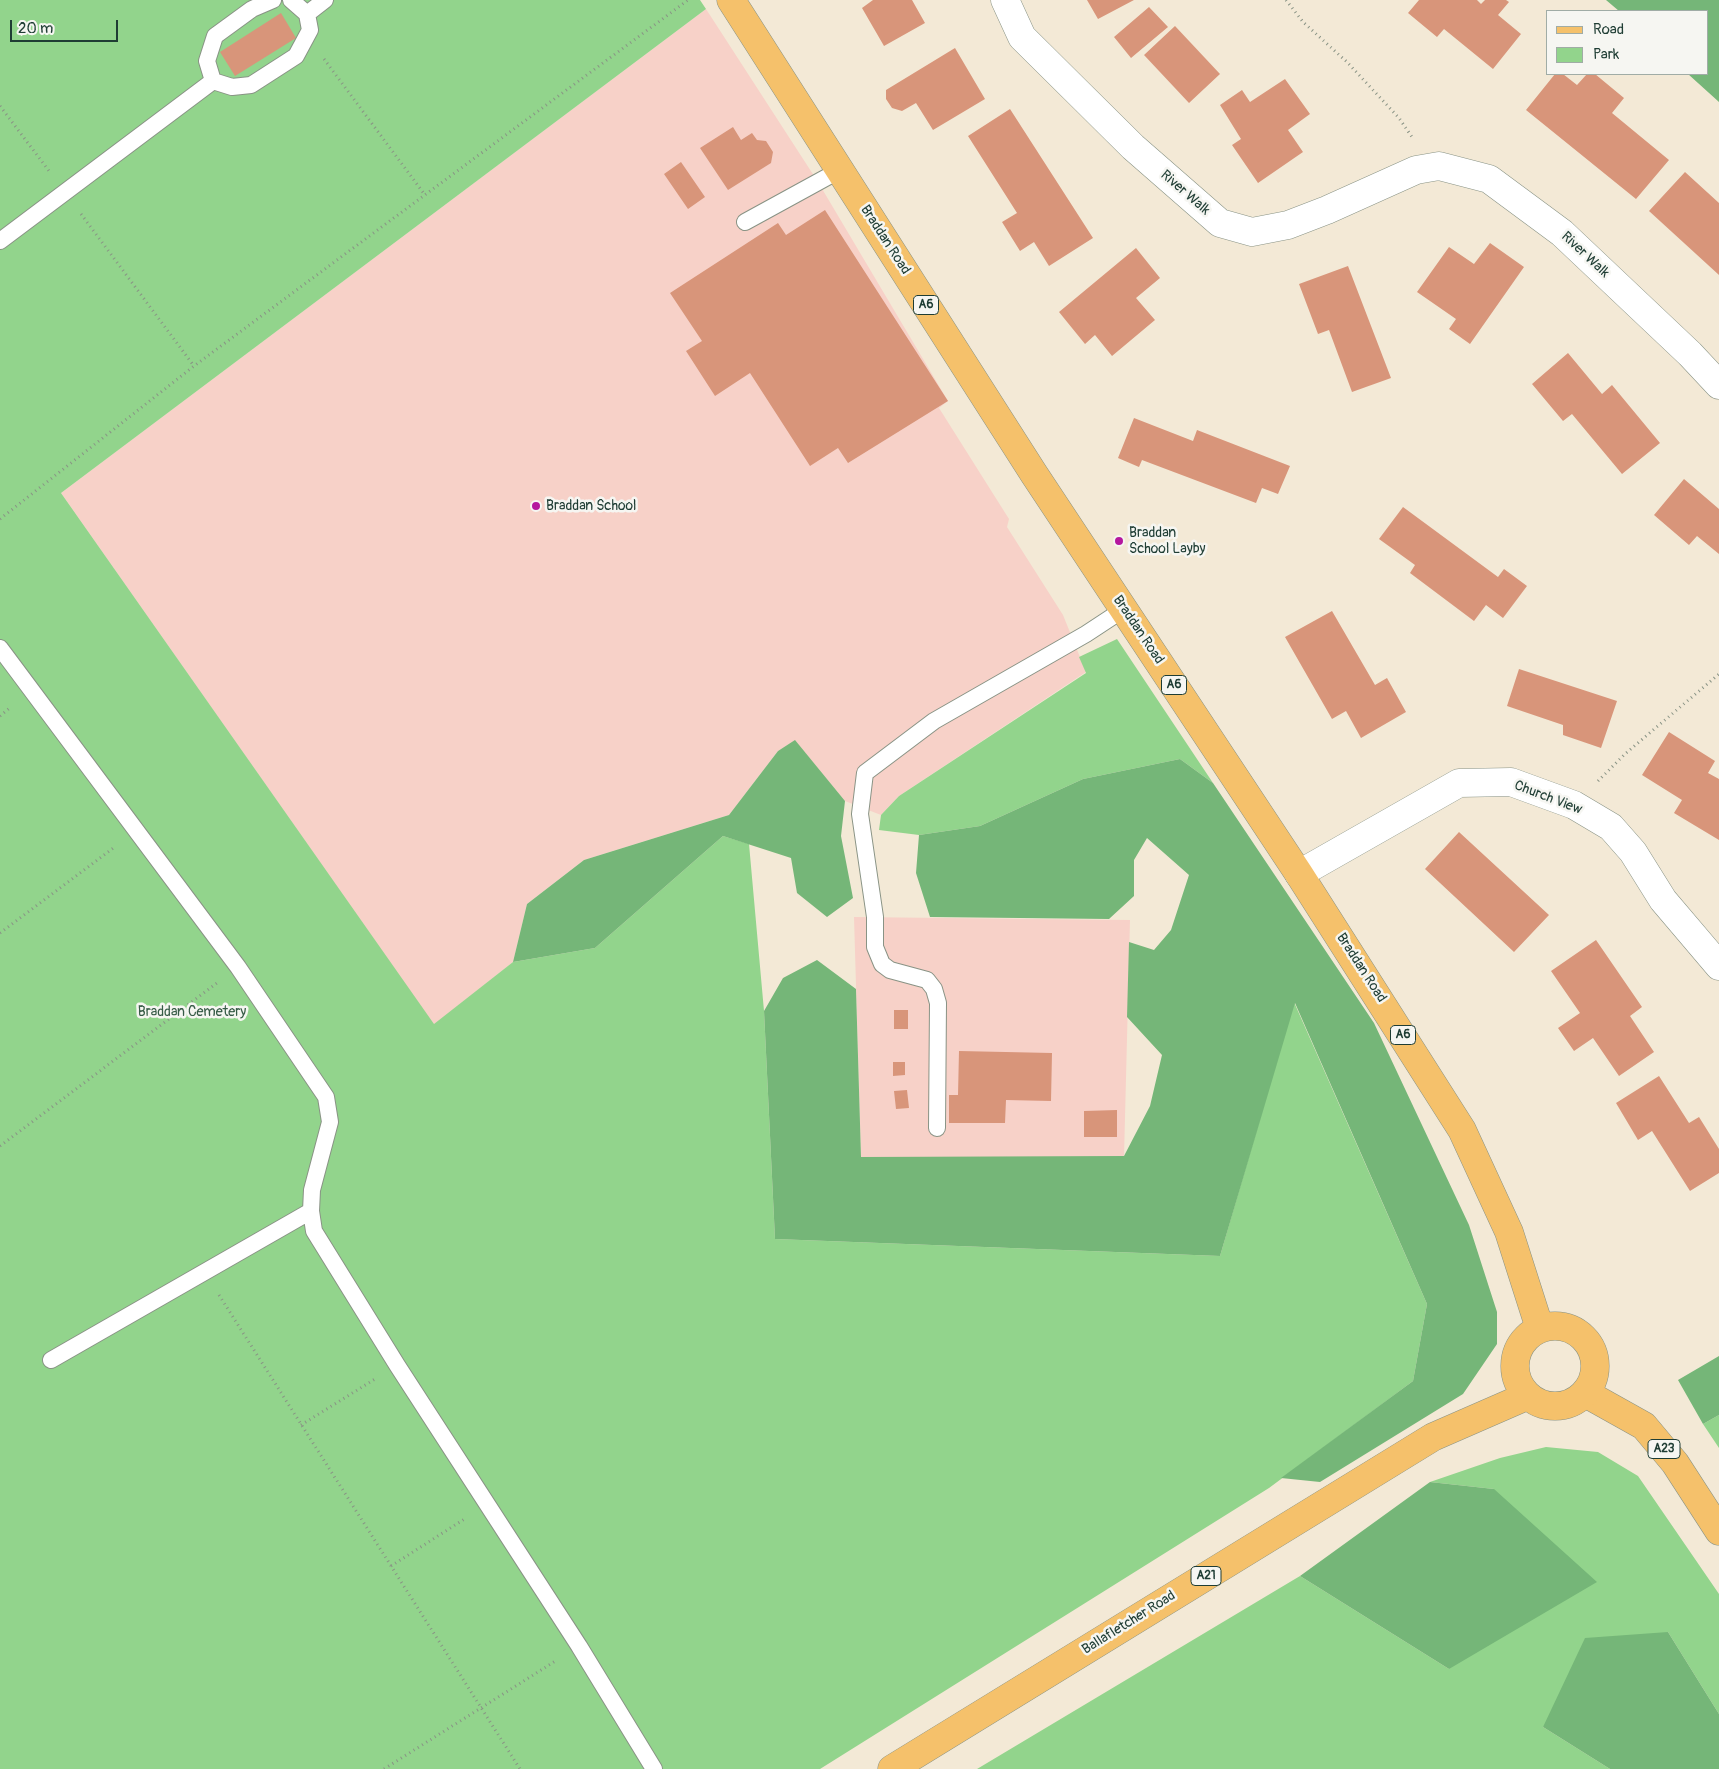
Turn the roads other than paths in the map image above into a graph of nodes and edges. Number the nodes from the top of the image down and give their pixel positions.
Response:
1 (273, 0) edge
2 (291, 0) edge
3 (325, 0) edge
4 (731, 0) edge
5 (1005, 0) edge
6 (307, 14) junction
7 (213, 81) junction
8 (840, 170) junction
9 (745, 222) dead end
10 (0, 241) edge
11 (1719, 385) edge
12 (1124, 609) junction
13 (0, 648) edge
14 (1299, 874) junction
15 (1719, 966) edge
16 (937, 1128) dead end
17 (311, 1211) junction
18 (1540, 1329) junction
19 (51, 1360) dead end
20 (1585, 1393) junction
21 (1527, 1396) junction
22 (1719, 1531) edge
23 (654, 1769) edge
24 (892, 1769) edge

1 - 7 lane
2 - 6 lane
3 - 6 lane
4 - 8 main road, Braddan Road / A6
5 - 11 street, River Walk
6 - 7 lane
7 - 10 lane
8 - 9 lane
8 - 12 main road, Braddan Road / A6
12 - 14 main road, Braddan Road / A6
12 - 16 lane
13 - 17 lane
14 - 15 street, Church View
14 - 18 main road, Braddan Road / A6
17 - 19 lane
17 - 23 lane
18 - 20 main road
18 - 21 main road
20 - 21 main road
20 - 22 main road, A23
21 - 24 main road, Ballafletcher Road / A21

